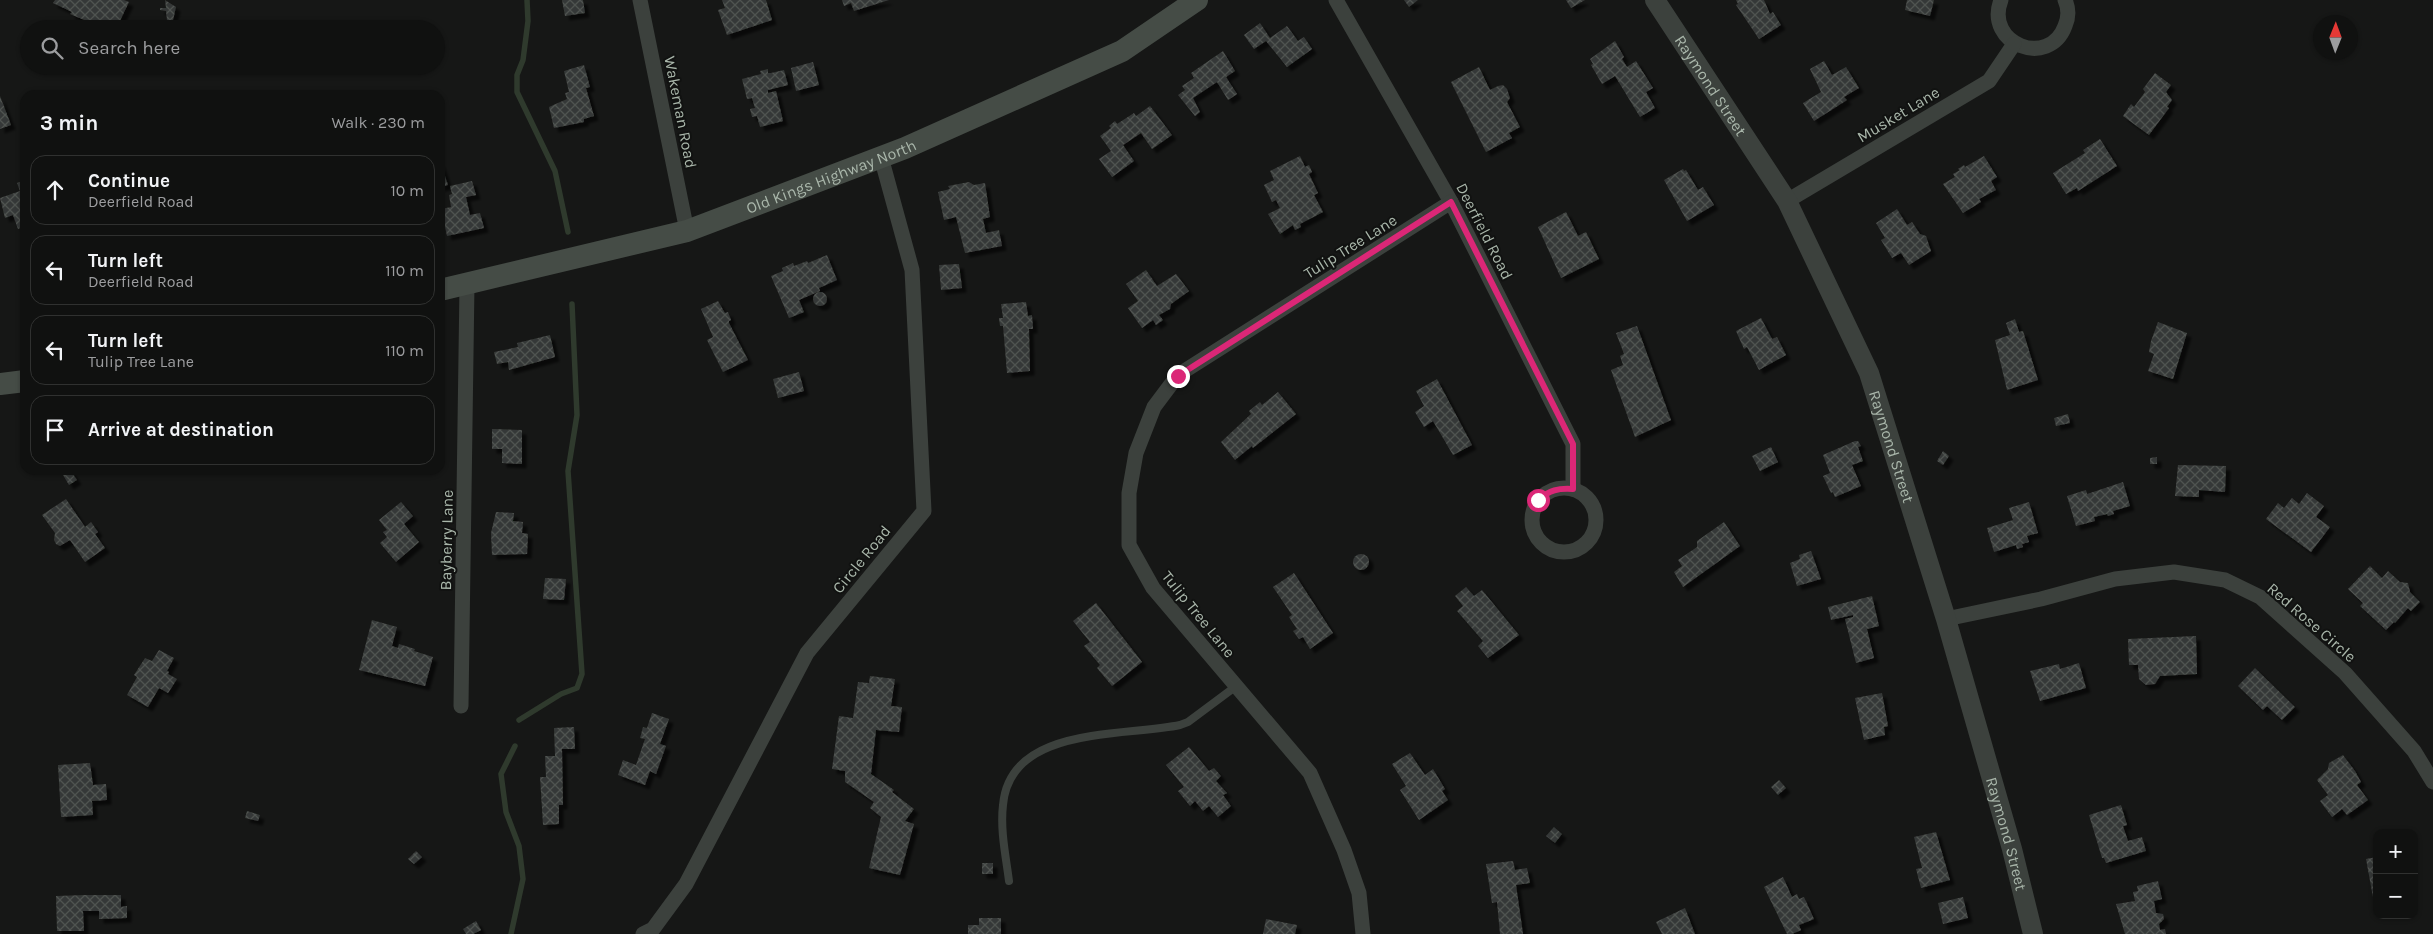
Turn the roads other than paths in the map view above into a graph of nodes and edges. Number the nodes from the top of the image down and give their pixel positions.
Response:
1 (640, 0) edge
2 (1197, 0) edge
3 (1336, 0) edge
4 (1655, 0) edge
5 (2001, 0) edge
6 (2065, 0) edge
7 (2014, 44) junction
8 (881, 157) junction
9 (1787, 201) junction
10 (1451, 202) junction
11 (687, 231) junction
12 (467, 284) junction
13 (445, 289) edge
14 (20, 382) edge
15 (0, 384) edge
16 (1573, 489) junction
17 (1946, 619) junction
18 (1236, 687) junction
19 (461, 706) dead end
20 (2433, 782) edge
21 (1009, 882) dead end
22 (643, 934) edge
23 (1364, 934) edge
24 (2034, 934) edge

1 - 11 street, Wakeman Road
2 - 8 main road, Old Kings Highway North
3 - 10 street, Deerfield Road
4 - 9 street, Raymond Street
5 - 7 street
6 - 7 street
7 - 9 street, Musket Lane
8 - 11 main road, Old Kings Highway North
8 - 22 street, Circle Road
9 - 17 street, Raymond Street
10 - 16 street, Deerfield Road
10 - 18 street, Tulip Tree Lane
11 - 12 main road, Old Kings Highway North
12 - 13 main road, Old Kings Highway North
12 - 19 street, Bayberry Lane
14 - 15 main road
16 - 16 street
17 - 20 street, Red Rose Circle
17 - 24 street, Raymond Street
18 - 21 lane
18 - 23 street, Tulip Tree Lane

